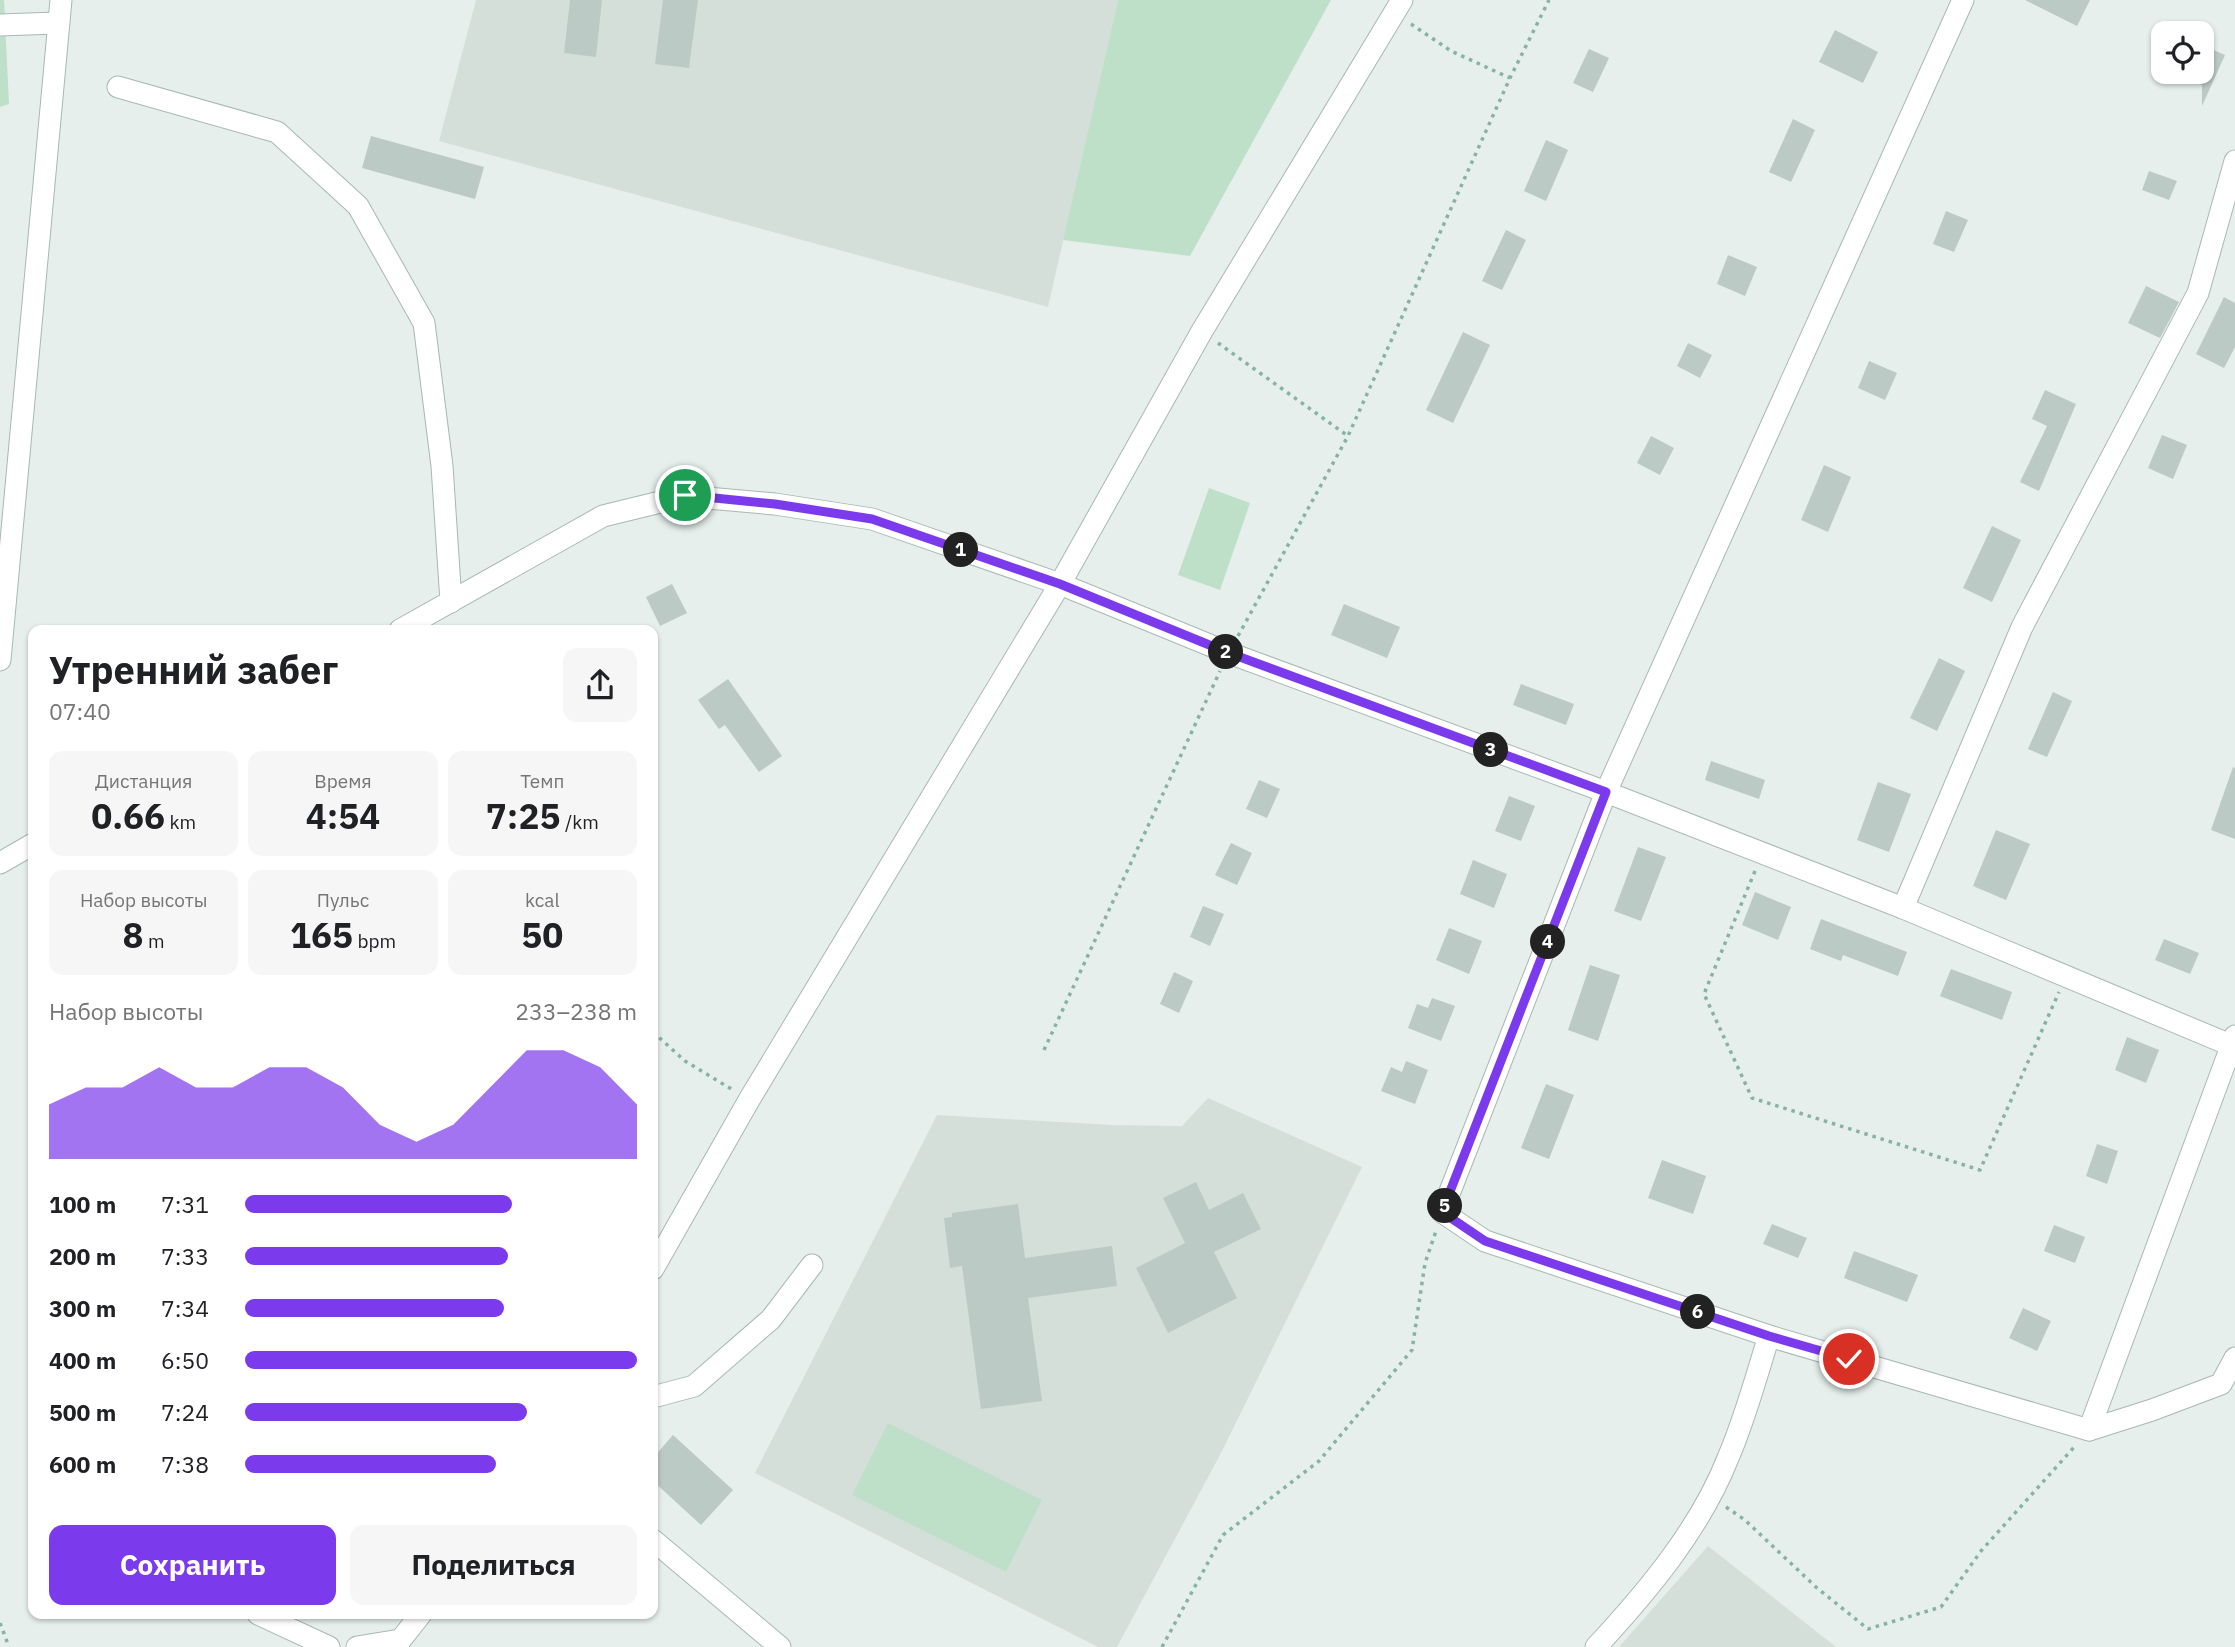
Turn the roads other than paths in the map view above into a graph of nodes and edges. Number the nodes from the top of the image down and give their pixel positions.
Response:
1 (61, 0) edge
2 (1963, 0) edge
3 (1399, 7) edge
4 (57, 23) junction
5 (0, 25) edge
6 (118, 87) dead end
7 (2235, 162) edge
8 (1060, 584) junction
9 (451, 602) junction
10 (409, 625) edge
11 (0, 660) edge
12 (1606, 792) junction
13 (28, 847) edge
14 (0, 863) edge
15 (1903, 908) junction
16 (2234, 1043) edge
17 (658, 1260) edge
18 (812, 1265) dead end
19 (1769, 1336) junction
20 (2235, 1358) edge
21 (658, 1396) edge
22 (2089, 1430) junction
23 (658, 1545) edge
24 (269, 1619) edge
25 (417, 1619) edge
26 (759, 1638) edge
27 (398, 1644) edge
28 (329, 1647) edge
29 (357, 1647) edge
30 (780, 1647) edge
31 (1596, 1647) edge

1 - 4 street
2 - 12 street
3 - 8 street
4 - 5 street
4 - 11 street
6 - 9 street
7 - 15 street
8 - 9 street
8 - 12 street
8 - 17 street
9 - 10 street
12 - 15 street
12 - 19 street
13 - 14 street
15 - 16 street
16 - 22 street
18 - 21 street
19 - 22 street
19 - 31 street
20 - 22 street
23 - 26 street
24 - 28 street
25 - 27 street
26 - 30 street
27 - 29 street

